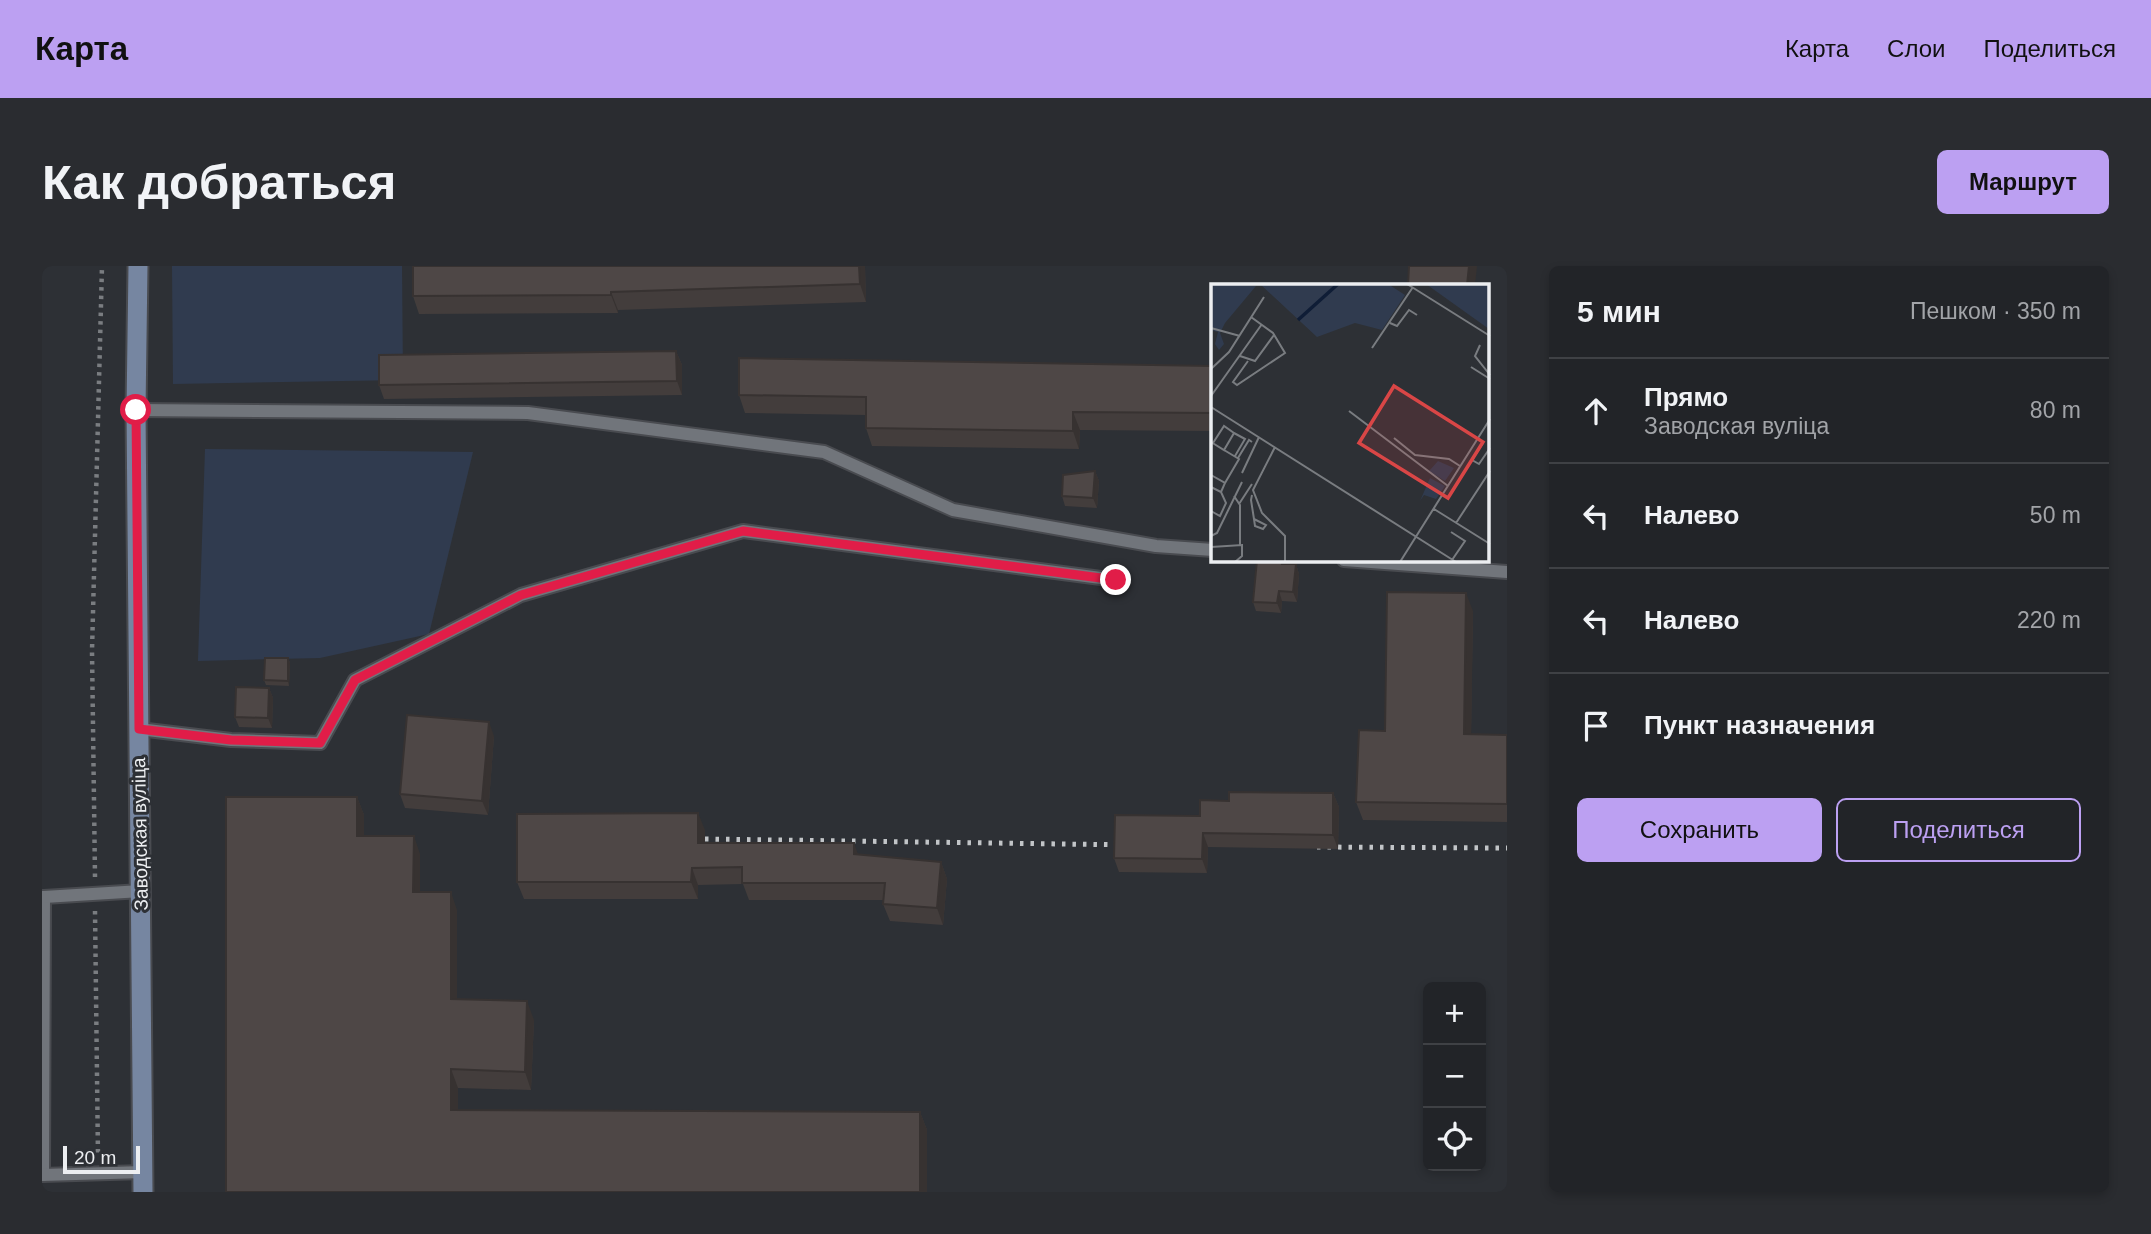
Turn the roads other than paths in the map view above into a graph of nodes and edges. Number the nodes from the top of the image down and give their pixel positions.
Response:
1 (138, 266) edge
2 (136, 410) junction
3 (1211, 550) edge
4 (1371, 562) edge
5 (1507, 572) edge
6 (1116, 580) dead end
7 (139, 729) junction
8 (141, 891) junction
9 (43, 897) edge
10 (43, 1175) edge
11 (144, 1182) edge

1 - 2 main road, Заводская вуліца
2 - 3 lane
2 - 7 main road, Заводская вуліца
4 - 5 lane
6 - 7 lane
7 - 8 main road, Заводская вуліца
8 - 9 lane
8 - 11 main road, Заводская вуліца
9 - 10 lane
10 - 11 lane

